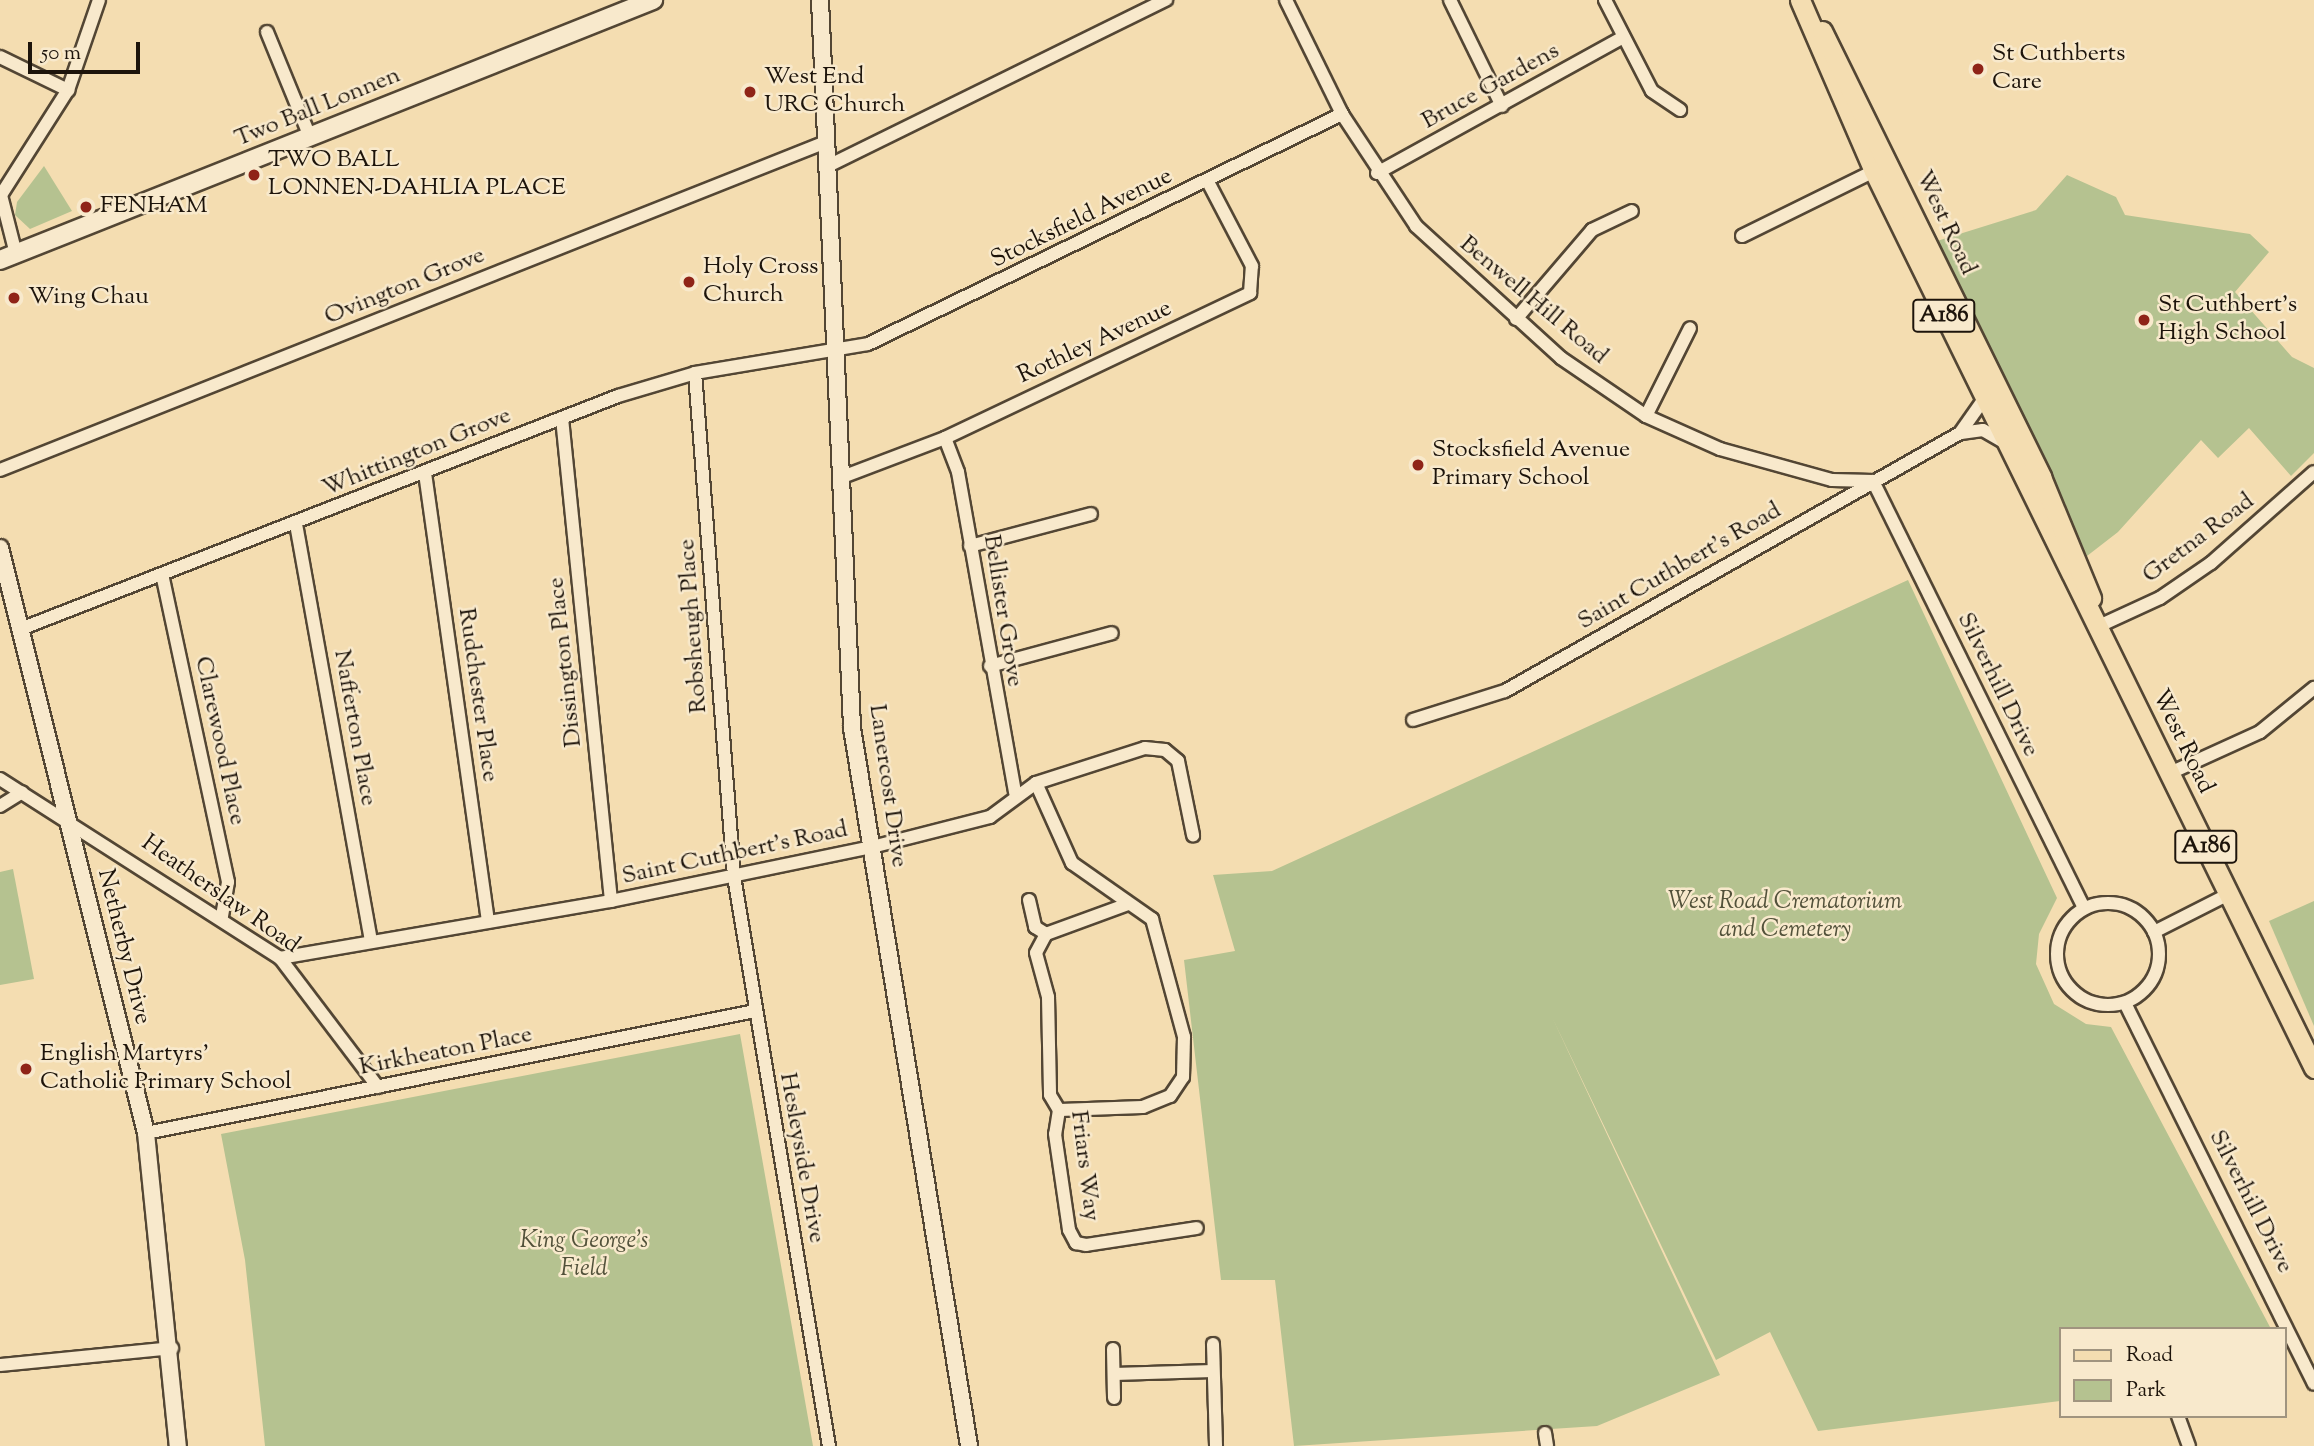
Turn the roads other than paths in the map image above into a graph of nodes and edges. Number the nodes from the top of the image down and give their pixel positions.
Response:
1 (99, 0) edge
2 (821, 0) edge
3 (1166, 0) edge
4 (1286, 0) edge
5 (1450, 0) edge
6 (1605, 0) edge
7 (1801, 0) edge
8 (642, 2) edge
9 (267, 32) dead end
10 (1623, 37) junction
11 (0, 57) edge
12 (68, 90) junction
13 (1502, 106) junction
14 (1680, 110) dead end
15 (1342, 114) junction
16 (310, 137) junction
17 (826, 142) junction
18 (828, 166) junction
19 (1882, 167) junction
20 (1377, 173) junction
21 (1208, 182) junction
22 (1632, 211) dead end
23 (1742, 236) dead end
24 (8, 257) edge
25 (1516, 319) junction
26 (1690, 328) dead end
27 (836, 352) junction
28 (695, 373) junction
29 (1984, 398) junction
30 (1646, 416) junction
31 (562, 418) junction
32 (1960, 433) junction
33 (945, 438) junction
34 (2004, 442) junction
35 (0, 470) edge
36 (2314, 472) edge
37 (425, 473) junction
38 (845, 476) junction
39 (1873, 481) junction
40 (1091, 514) dead end
41 (296, 524) junction
42 (970, 546) junction
43 (0, 548) edge
44 (162, 574) junction
45 (2099, 626) junction
46 (23, 628) junction
47 (1112, 633) dead end
48 (990, 666) junction
49 (2314, 688) edge
50 (1413, 720) dead end
51 (2170, 773) junction
52 (0, 779) edge
53 (1036, 783) junction
54 (22, 792) junction
55 (1015, 793) junction
56 (0, 806) edge
57 (68, 819) junction
58 (1193, 835) dead end
59 (872, 847) junction
60 (734, 876) junction
61 (2229, 894) junction
62 (1029, 900) dead end
63 (611, 901) junction
64 (1128, 904) junction
65 (2084, 908) junction
66 (222, 917) junction
67 (488, 922) junction
68 (2154, 932) junction
69 (1046, 934) junction
70 (370, 939) junction
71 (280, 958) junction
72 (2125, 1003) junction
73 (755, 1011) junction
74 (2314, 1068) edge
75 (378, 1087) junction
76 (1059, 1110) junction
77 (146, 1133) junction
78 (1197, 1228) dead end
79 (2286, 1327) edge
80 (2286, 1328) edge
81 (1213, 1344) dead end
82 (172, 1348) junction
83 (1113, 1349) dead end
84 (0, 1365) edge
85 (1213, 1371) junction
86 (1114, 1374) junction
87 (2314, 1384) edge
88 (1114, 1398) dead end
89 (2179, 1418) edge
90 (178, 1446) edge
91 (829, 1446) edge
92 (969, 1446) edge
93 (1216, 1446) edge
94 (2189, 1446) edge

1 - 12 street
2 - 17 street, Lanercost Drive
3 - 18 street
4 - 15 street, Benwell Hill Road
5 - 13 street
6 - 10 street
7 - 19 main road, West Road / A186
8 - 16 main road, Two Ball Lonnen
9 - 16 street
10 - 13 street, Bruce Gardens
10 - 14 street
11 - 12 street
12 - 24 street
13 - 20 street, Bruce Gardens
15 - 20 street, Benwell Hill Road
15 - 21 street, Stocksfield Avenue
16 - 24 main road, Two Ball Lonnen
17 - 18 street, Lanercost Drive
17 - 35 street, Ovington Grove
18 - 27 street, Lanercost Drive
19 - 23 street
19 - 29 main road, West Road / A186
19 - 45 main road, West Road / A186
20 - 25 street, Benwell Hill Road
21 - 27 street, Stocksfield Avenue
21 - 33 street, Rothley Avenue
22 - 25 street
25 - 30 street, Benwell Hill Road
26 - 30 street
27 - 28 street, Whittington Grove
27 - 38 street, Lanercost Drive
28 - 31 street, Whittington Grove
28 - 60 street, Robsheugh Place
29 - 32 street, Saint Cuthbert's Road
29 - 34 main road, West Road / A186
30 - 39 street, Benwell Hill Road
31 - 37 street, Whittington Grove
31 - 63 street, Dissington Place
32 - 34 street
32 - 39 street, Saint Cuthbert's Road
33 - 38 street, Rothley Avenue
33 - 42 street, Bellister Grove
34 - 45 main road, West Road / A186
36 - 45 street, Gretna Road
37 - 41 street, Whittington Grove
37 - 67 street, Rudchester Place
38 - 59 street, Lanercost Drive
39 - 50 street, Saint Cuthbert's Road
39 - 65 street, Silverhill Drive
40 - 42 street
41 - 44 street, Whittington Grove
41 - 70 street, Nafferton Place
42 - 48 street, Bellister Grove
43 - 46 street, Netherby Drive
44 - 46 street, Whittington Grove
44 - 66 street, Clarewood Place
45 - 51 main road, West Road / A186
46 - 57 street, Netherby Drive
47 - 48 street
48 - 55 street, Bellister Grove
49 - 51 street
51 - 61 main road, West Road / A186
52 - 54 street, Heatherslaw Road
53 - 55 street, Saint Cuthbert's Road
53 - 58 street, Saint Cuthbert's Road
53 - 64 street
54 - 56 street
54 - 57 street, Heatherslaw Road
55 - 59 street, Saint Cuthbert's Road
57 - 66 street, Heatherslaw Road
57 - 77 street, Netherby Drive
59 - 60 street, Saint Cuthbert's Road
59 - 92 street, Lanercost Drive
60 - 63 street, Saint Cuthbert's Road
60 - 73 street, Hesleyside Drive
61 - 68 street
61 - 74 main road, West Road / A186
62 - 69 street
63 - 67 street, Saint Cuthbert's Road
64 - 69 street
64 - 76 street
65 - 68 street
65 - 72 street
66 - 71 street, Heatherslaw Road
67 - 70 street, Saint Cuthbert's Road
68 - 72 street
69 - 76 street, Friars Way
70 - 71 street, Saint Cuthbert's Road
71 - 75 street, Heatherslaw Road
72 - 79 street, Silverhill Drive
73 - 75 street, Kirkheaton Place
73 - 91 street, Hesleyside Drive
75 - 77 street, Kirkheaton Place
76 - 78 street, Friars Way
77 - 82 street, Netherby Drive
80 - 87 street, Silverhill Drive
81 - 85 street
82 - 84 street
82 - 90 street, Netherby Drive
83 - 86 street
85 - 86 street
85 - 93 street
86 - 88 street
89 - 94 street

